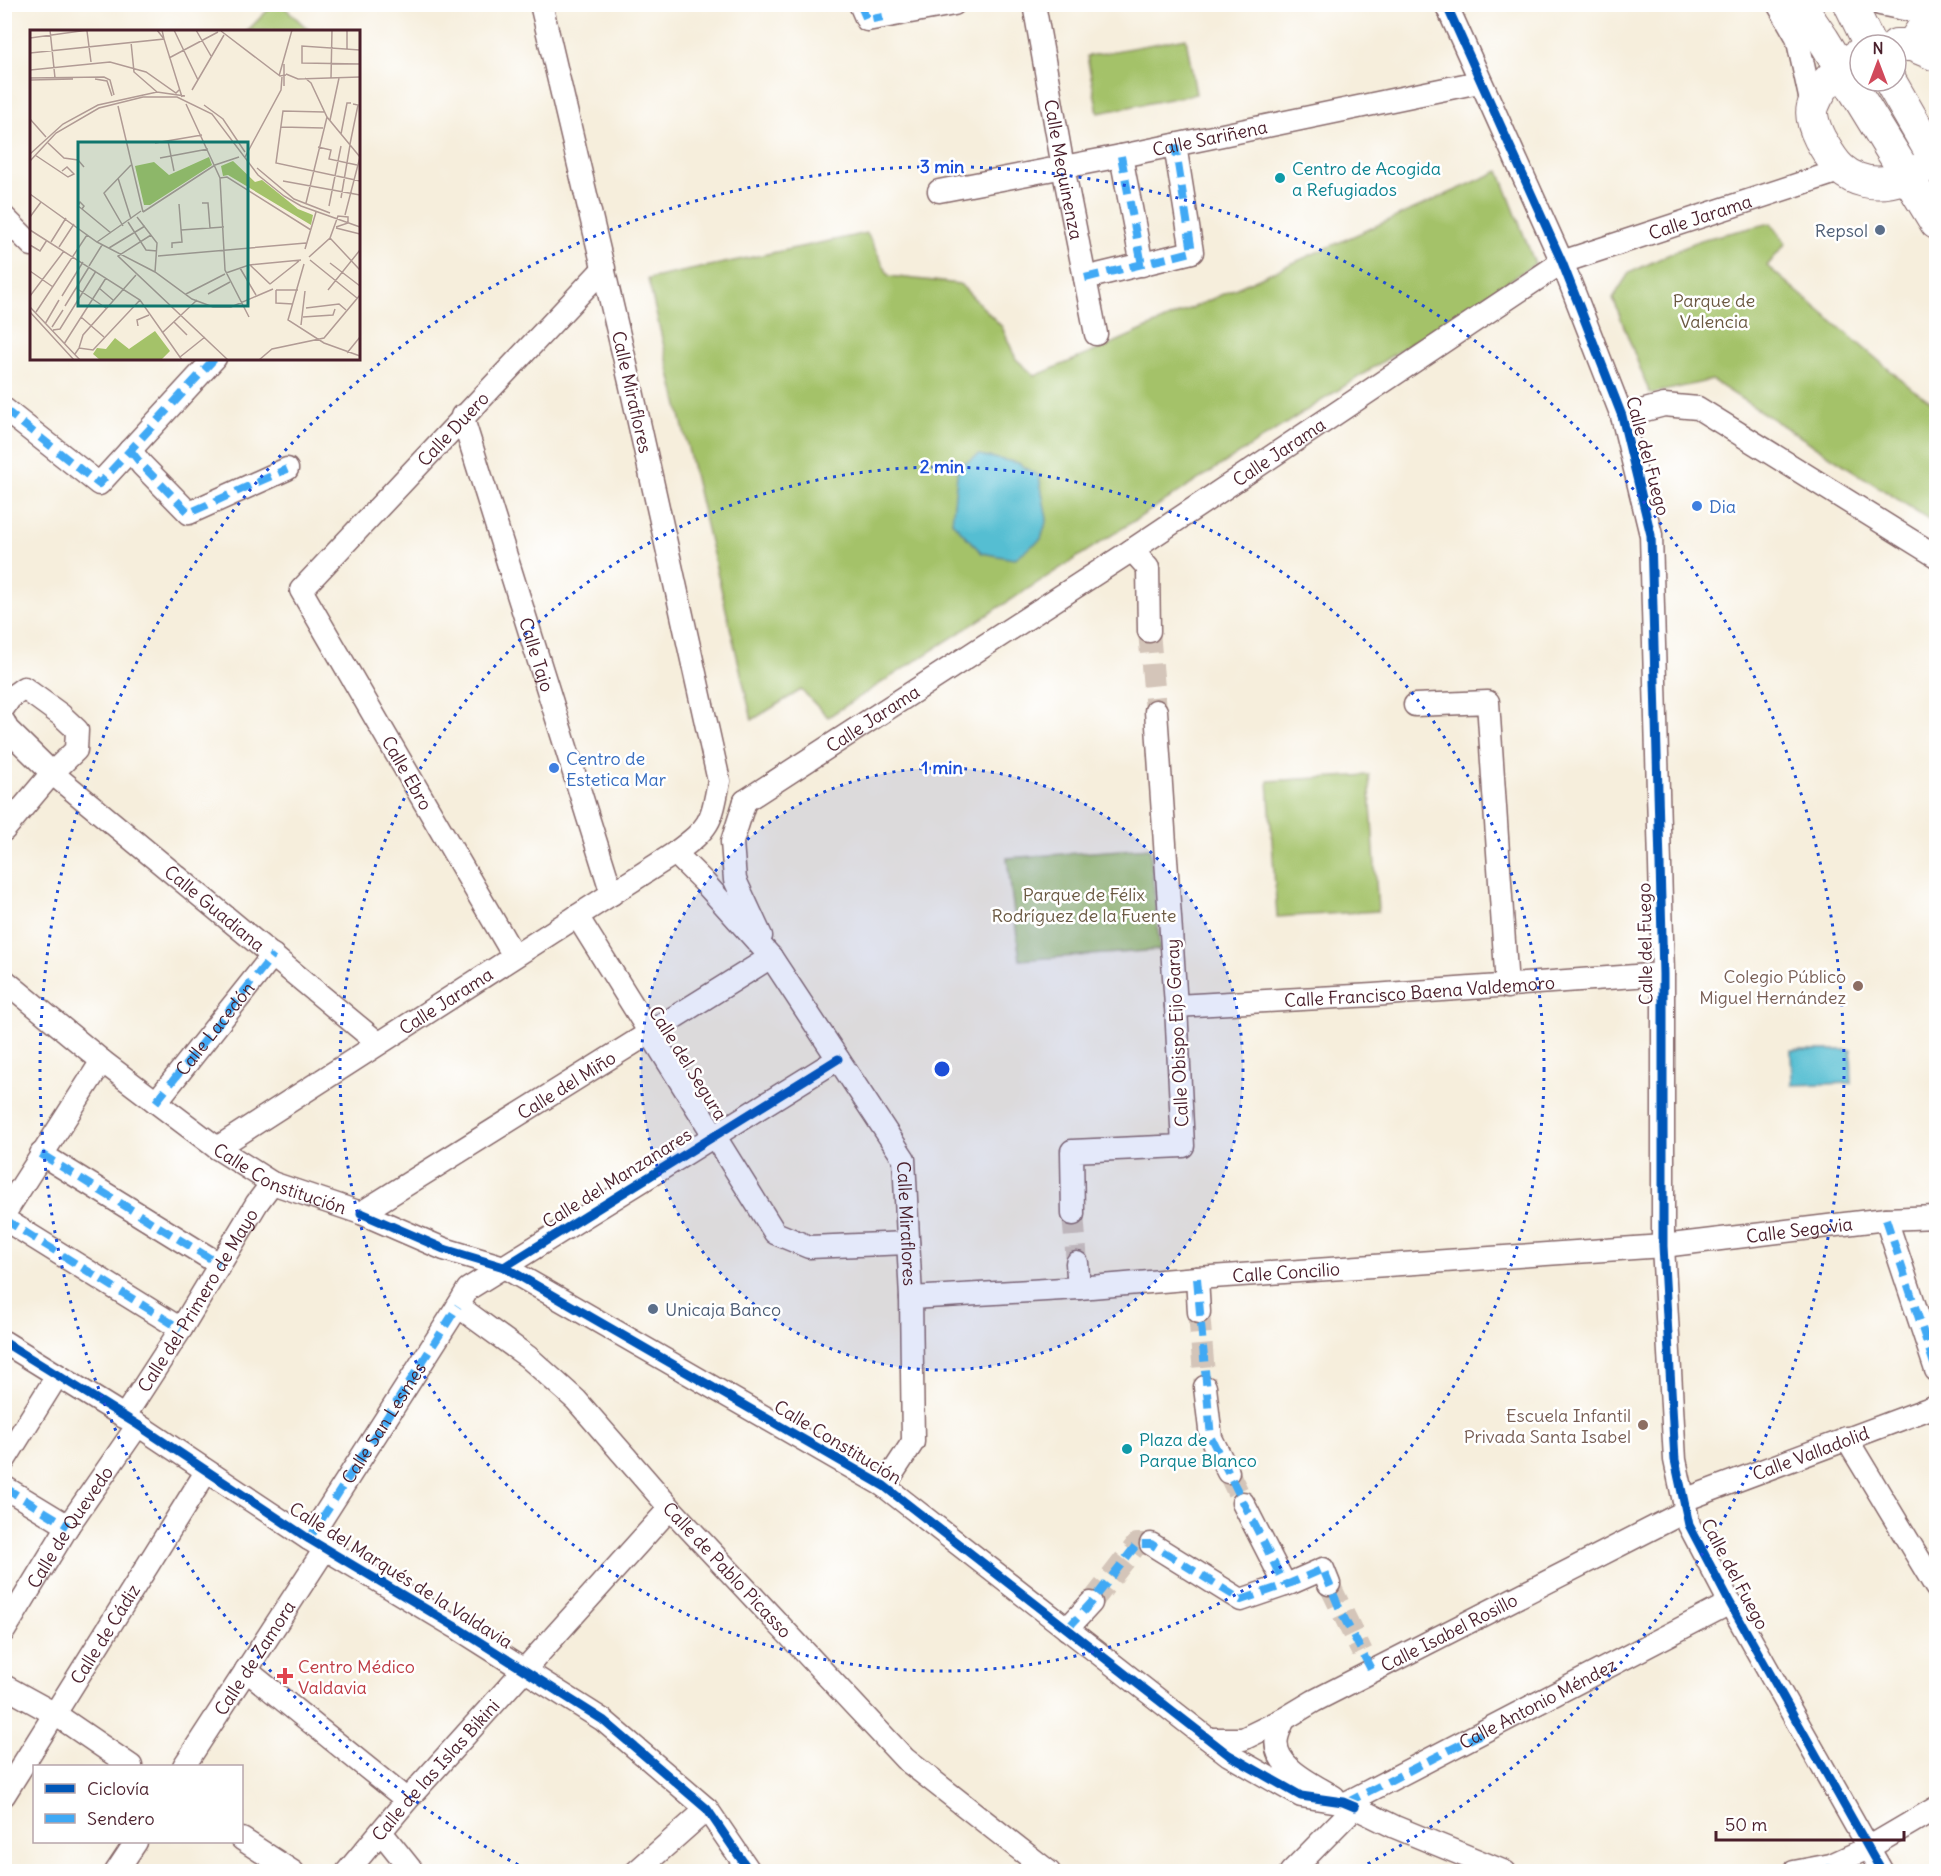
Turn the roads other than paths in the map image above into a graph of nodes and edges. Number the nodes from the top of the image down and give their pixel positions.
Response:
1 (541, 4) edge
2 (860, 4) edge
3 (954, 4) edge
4 (1034, 4) edge
5 (1446, 4) edge
6 (1778, 4) edge
7 (1798, 4) edge
8 (1850, 4) edge
9 (1880, 4) edge
10 (1936, 8) edge
11 (1864, 33) edge
12 (1915, 48) edge
13 (1848, 59) edge
14 (1848, 63) edge
15 (1479, 82) junction
16 (1862, 93) edge
17 (1897, 93) edge
18 (1812, 106) junction
19 (1175, 145) junction
20 (1121, 156) junction
21 (1936, 159) edge
22 (1064, 167) junction
23 (1842, 170) junction
24 (1894, 181) junction
25 (939, 191) dead end
26 (4, 217) edge
27 (1935, 220) edge
28 (30, 243) edge
29 (1562, 262) junction
30 (1142, 265) junction
31 (604, 268) junction
32 (1085, 278) junction
33 (1096, 334) dead end
34 (213, 360) edge
35 (4, 409) edge
36 (462, 416) junction
37 (1622, 416) junction
38 (130, 450) junction
39 (287, 469) dead end
40 (1132, 550) junction
41 (1936, 555) edge
42 (301, 590) joint
43 (1149, 631) tunnel mouth
44 (1415, 705) dead end
45 (4, 707) edge
46 (1155, 711) tunnel mouth
47 (4, 722) edge
48 (710, 744) junction
49 (52, 773) junction
50 (718, 781) junction
51 (745, 801) junction
52 (4, 830) edge
53 (675, 853) junction
54 (612, 894) junction
55 (577, 916) junction
56 (273, 955) junction
57 (514, 956) junction
58 (771, 957) junction
59 (1663, 975) junction
60 (4, 980) edge
61 (1507, 987) junction
62 (1176, 1006) junction
63 (650, 1032) junction
64 (378, 1042) junction
65 (838, 1059) junction
66 (102, 1061) junction
67 (156, 1102) junction
68 (714, 1137) junction
69 (217, 1148) junction
70 (41, 1154) junction
71 (272, 1183) junction
72 (361, 1213) junction
73 (4, 1214) edge
74 (1073, 1214) tunnel mouth
75 (1936, 1217) edge
76 (4, 1219) edge
77 (1886, 1219) junction
78 (908, 1243) junction
79 (1663, 1246) junction
80 (1077, 1263) tunnel mouth
81 (219, 1264) junction
82 (504, 1267) junction
83 (1197, 1278) junction
84 (1079, 1288) junction
85 (911, 1298) junction
86 (458, 1306) junction
87 (1199, 1312) tunnel mouth
88 (181, 1329) junction
89 (4, 1342) edge
90 (1936, 1370) edge
91 (57, 1376) junction
92 (1205, 1387) tunnel mouth
93 (1936, 1406) edge
94 (131, 1421) junction
95 (1846, 1438) junction
96 (4, 1461) edge
97 (206, 1472) junction
98 (1228, 1472) tunnel mouth
99 (884, 1486) junction
100 (4, 1487) edge
101 (1243, 1503) tunnel mouth
102 (1685, 1505) junction
103 (670, 1508) junction
104 (68, 1526) junction
105 (317, 1544) junction
106 (1151, 1544) dead end
107 (1329, 1584) tunnel mouth
108 (1284, 1585) junction
109 (1936, 1587) edge
110 (1091, 1603) tunnel mouth
111 (1730, 1603) junction
112 (1067, 1629) junction
113 (4, 1631) edge
114 (246, 1670) junction
115 (525, 1671) junction
116 (4, 1686) edge
117 (55, 1714) junction
118 (1284, 1719) junction
119 (1209, 1738) junction
120 (128, 1765) edge
121 (185, 1765) edge
122 (4, 1795) edge
123 (407, 1800) junction
124 (1348, 1804) junction
125 (1936, 1808) edge
126 (707, 1809) junction
127 (381, 1832) junction
128 (243, 1840) edge
129 (135, 1843) edge
130 (1868, 1848) junction
131 (1831, 1868) edge
132 (116, 1872) edge
133 (293, 1872) edge
134 (347, 1872) edge
135 (413, 1872) edge
136 (636, 1872) edge
137 (750, 1872) edge
138 (1049, 1872) edge
139 (1291, 1872) edge
140 (1505, 1872) edge
141 (1794, 1872) edge
142 (1882, 1872) edge

1 - 31 street, Calle Miraflores
2 - 3 street
4 - 22 street, Calle Mequinenza
5 - 15 street, Calle del Fuego
6 - 18 street
7 - 13 main road
8 - 11 main road
9 - 10 street
10 - 12 main road
14 - 18 main road
15 - 19 street, Calle Sariñena
15 - 29 street, Calle del Fuego
16 - 24 main road
17 - 21 main road
18 - 23 main road
19 - 20 street, Calle Sariñena
19 - 30 street
20 - 22 street, Calle Sariñena
20 - 30 street
21 - 24 main road
22 - 25 street, Calle Sariñena
22 - 32 street, Calle Mequinenza
23 - 24 main road
23 - 29 street, Calle Jarama
24 - 27 main road
26 - 28 street
29 - 37 street, Calle del Fuego
29 - 40 street, Calle Jarama
30 - 32 street
31 - 36 street, Calle Duero
31 - 48 street, Calle Miraflores
32 - 33 street, Calle Mequinenza
34 - 38 street
35 - 38 street
36 - 42 street, Calle Duero
36 - 54 street, Calle Tajo
37 - 41 street
37 - 59 street, Calle del Fuego
38 - 39 street
40 - 43 street
40 - 51 street, Calle Jarama
42 - 57 street, Calle Ebro
44 - 61 street
45 - 49 street
46 - 62 street, Calle Obispo Eijo Garay
47 - 49 street, Calle Guadiana
48 - 50 street, Calle Miraflores
48 - 51 street
49 - 52 street
49 - 56 street, Calle Guadiana
50 - 51 street
50 - 53 street, Calle Miraflores
51 - 58 street, Calle Miraflores
53 - 54 street, Calle Jarama
53 - 58 street, Calle Miraflores
54 - 55 street, Calle Jarama
55 - 57 street, Calle Jarama
55 - 63 street, Calle del Segura
56 - 64 street, Calle Guadiana
56 - 67 street, Calle Lacedón
57 - 64 street, Calle Jarama
58 - 63 street, Calle del Miño
58 - 65 street, Calle Miraflores
59 - 61 street, Calle Francisco Baena Valdemoro
59 - 79 street, Calle del Fuego
60 - 66 street, Calle Constitución
61 - 62 street, Calle Francisco Baena Valdemoro
62 - 74 street, Calle Obispo Eijo Garay
63 - 68 street, Calle del Segura
63 - 72 street, Calle del Miño
64 - 69 street, Calle Jarama
65 - 68 street, Calle del Manzanares
65 - 78 street, Calle Miraflores
66 - 67 street, Calle Constitución
66 - 70 street
67 - 69 street, Calle Constitución
68 - 78 street, Calle del Segura
68 - 82 street, Calle del Manzanares
69 - 71 street, Calle Constitución
70 - 73 street
70 - 81 street
71 - 72 street, Calle Constitución
71 - 81 street, Calle del Primero de Mayo
72 - 82 street, Calle Constitución
75 - 77 street, Calle Segovia
76 - 88 street
77 - 79 street, Calle Segovia
77 - 90 street
78 - 85 street, Calle Miraflores
79 - 83 street, Calle Concilio
79 - 102 street, Calle del Fuego
80 - 84 street
81 - 88 street, Calle del Primero de Mayo
82 - 86 street
82 - 99 street, Calle Constitución
83 - 84 street, Calle Concilio
83 - 87 street
84 - 85 street, Calle Concilio
85 - 99 street, Calle Miraflores
86 - 103 street, Calle de Pablo Picasso
86 - 105 street, Calle San Lesmes
88 - 94 street, Calle del Primero de Mayo
89 - 91 street, Calle del Marqués de la Valdavia
91 - 94 street, Calle del Marqués de la Valdavia
91 - 96 street
92 - 98 street
93 - 95 street, Calle Valladolid
94 - 97 street, Calle del Marqués de la Valdavia
94 - 104 street, Calle de Quevedo
95 - 102 street, Calle Valladolid
95 - 109 street
97 - 105 street, Calle del Marqués de la Valdavia
97 - 117 street, Calle de Cádiz
99 - 112 street, Calle Constitución
100 - 104 street
101 - 108 street
102 - 111 street, Calle del Fuego
102 - 118 street, Calle Isabel Rosillo
103 - 115 street, Calle de las Islas Bikini
103 - 138 street, Calle de Pablo Picasso
104 - 113 street, Calle de Quevedo
105 - 114 street, Calle de Zamora
105 - 115 street, Calle del Marqués de la Valdavia
106 - 108 street
107 - 108 street
110 - 112 street
111 - 124 street, Calle Antonio Méndez
111 - 130 street, Calle del Fuego
112 - 119 street, Calle Constitución
114 - 121 street, Calle de Zamora
114 - 123 street
115 - 123 street, Calle de las Islas Bikini
115 - 126 street, Calle del Marqués de la Valdavia
116 - 117 street
117 - 120 street
117 - 122 street, Calle de Cádiz
118 - 119 street, Calle Isabel Rosillo
118 - 124 street, Calle Constitución
119 - 124 street, Calle Constitución
123 - 127 street, Calle de las Islas Bikini
124 - 139 street, Calle Antonio Méndez
124 - 140 street, Calle Constitución
125 - 130 street
126 - 136 street
126 - 137 street, Calle del Marqués de la Valdavia
127 - 134 street, Calle de las Islas Bikini
127 - 135 street
128 - 133 street
129 - 132 street
130 - 131 street
130 - 142 street, Calle del Fuego
131 - 141 street

